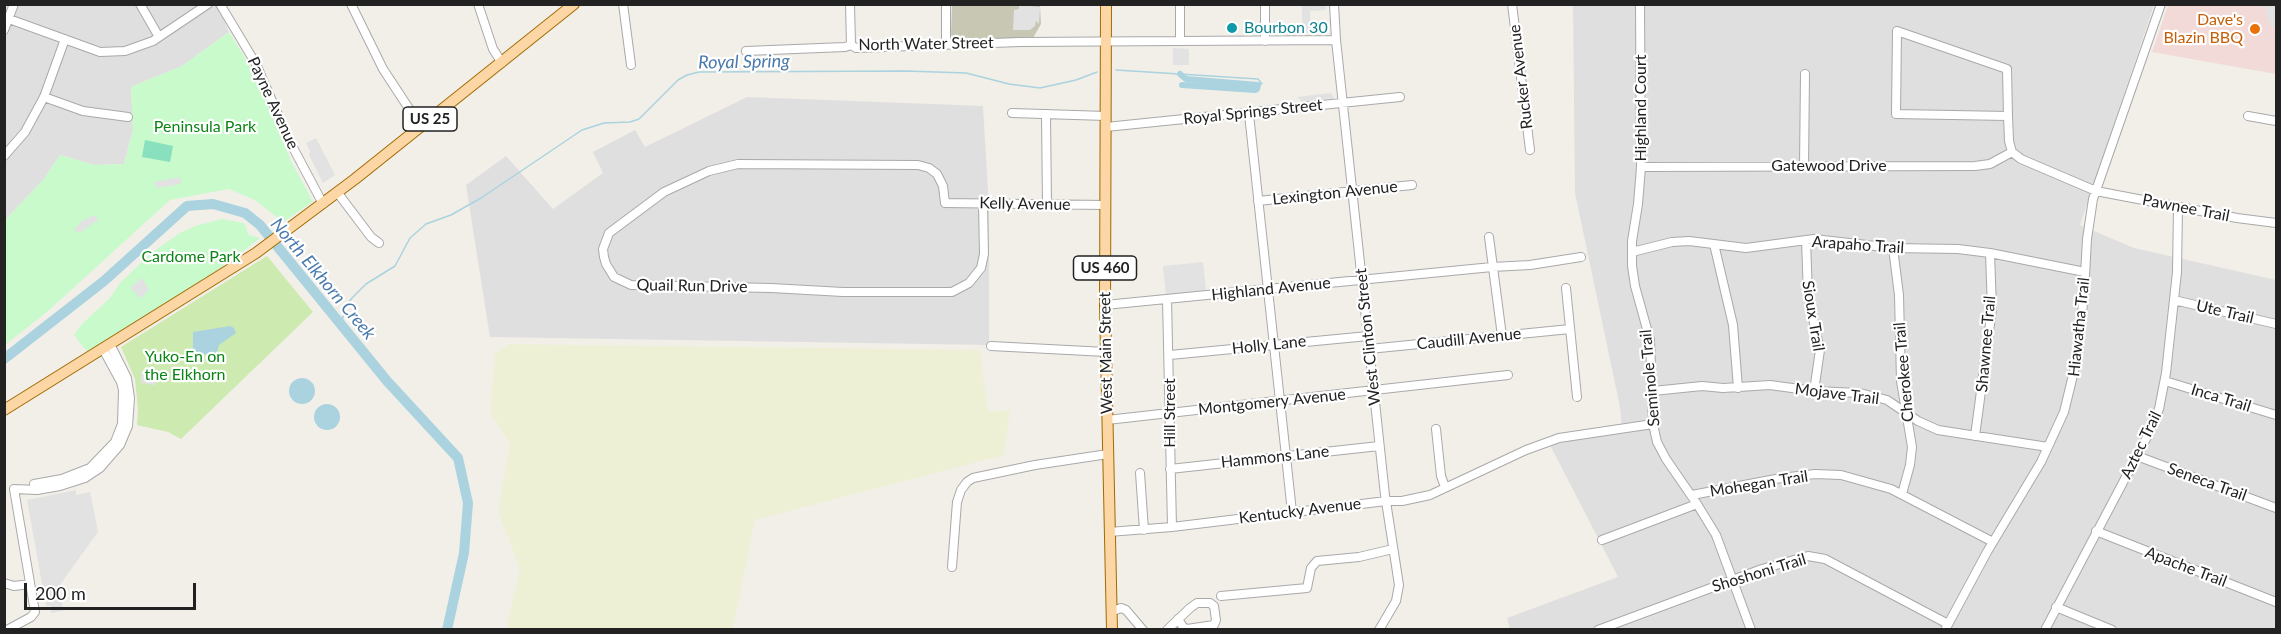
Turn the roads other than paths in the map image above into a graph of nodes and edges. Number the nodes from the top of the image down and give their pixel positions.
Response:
1 (14, 4) edge
2 (140, 4) edge
3 (208, 4) edge
4 (220, 4) edge
5 (351, 4) edge
6 (478, 4) edge
7 (574, 4) edge
8 (623, 4) edge
9 (850, 4) edge
10 (946, 4) edge
11 (1106, 4) edge
12 (1180, 4) edge
13 (1265, 4) edge
14 (1334, 4) edge
15 (1512, 4) edge
16 (1640, 4) edge
17 (2161, 4) edge
18 (9, 18) junction
19 (4, 30) edge
20 (159, 37) junction
21 (65, 39) junction
22 (1335, 40) junction
23 (1180, 41) junction
24 (1265, 41) junction
25 (1107, 42) junction
26 (851, 45) junction
27 (946, 45) junction
28 (746, 51) dead end
29 (502, 63) junction
30 (631, 65) dead end
31 (1805, 74) dead end
32 (1400, 97) dead end
33 (44, 98) junction
34 (1342, 102) junction
35 (1012, 113) dead end
36 (1046, 114) junction
37 (1249, 114) junction
38 (2008, 116) junction
39 (2248, 116) dead end
40 (128, 117) dead end
41 (2277, 121) edge
42 (1106, 122) junction
43 (421, 127) junction
44 (1530, 150) dead end
45 (2012, 152) junction
46 (4, 156) edge
47 (1804, 166) junction
48 (1641, 167) junction
49 (1412, 185) dead end
50 (2096, 190) junction
51 (1352, 191) junction
52 (337, 192) junction
53 (1258, 201) junction
54 (945, 202) joint
55 (983, 203) junction
56 (323, 204) junction
57 (1047, 205) junction
58 (1106, 205) junction
59 (2178, 207) junction
60 (1637, 212) joint
61 (2277, 223) edge
62 (1489, 237) dead end
63 (1806, 240) junction
64 (379, 243) dead end
65 (1714, 244) junction
66 (1893, 248) junction
67 (1632, 252) junction
68 (1990, 253) junction
69 (1581, 257) dead end
70 (1492, 267) junction
71 (2085, 272) junction
72 (1362, 279) junction
73 (1566, 288) dead end
74 (1270, 290) junction
75 (1167, 299) junction
76 (2174, 300) junction
77 (1105, 305) junction
78 (2277, 324) edge
79 (1570, 329) junction
80 (1368, 336) junction
81 (1502, 336) junction
82 (1275, 344) junction
83 (107, 346) junction
84 (991, 346) dead end
85 (1369, 349) junction
86 (1106, 352) junction
87 (1170, 355) junction
88 (1508, 375) dead end
89 (2165, 381) junction
90 (1738, 388) junction
91 (1374, 390) junction
92 (1653, 391) junction
93 (1814, 391) junction
94 (1577, 397) dead end
95 (1281, 400) junction
96 (4, 410) edge
97 (1170, 413) junction
98 (1906, 413) junction
99 (2277, 415) edge
100 (1107, 420) junction
101 (1653, 424) junction
102 (1436, 429) dead end
103 (1976, 436) junction
104 (1379, 446) junction
105 (2048, 447) junction
106 (1108, 454) junction
107 (1287, 456) junction
108 (2137, 456) junction
109 (1170, 469) junction
110 (1140, 473) dead end
111 (1445, 488) junction
112 (9, 489) edge
113 (1902, 494) junction
114 (1692, 495) junction
115 (1386, 501) junction
116 (1697, 504) junction
117 (2277, 508) edge
118 (1292, 512) junction
119 (1172, 527) junction
120 (1144, 530) junction
121 (2096, 531) junction
122 (1109, 532) junction
123 (1602, 540) dead end
124 (1993, 542) junction
125 (1393, 549) junction
126 (952, 567) dead end
127 (1733, 580) junction
128 (4, 583) edge
129 (30, 584) junction
130 (1221, 597) dead end
131 (2277, 602) edge
132 (2056, 608) junction
133 (1113, 611) junction
134 (1178, 619) junction
135 (1946, 627) edge
136 (7, 630) edge
137 (1112, 630) edge
138 (1143, 630) edge
139 (1167, 630) edge
140 (1379, 630) edge
141 (1598, 630) edge
142 (1752, 630) edge
143 (2045, 630) edge
144 (2112, 630) edge

1 - 18 street
2 - 20 street
3 - 20 street
4 - 56 street, Payne Avenue
5 - 43 street
6 - 29 street
7 - 29 main road, US 25
8 - 30 street
9 - 26 street
10 - 27 street
11 - 25 main road, West Main Street / US 460
12 - 23 street
13 - 24 street
14 - 22 street, West Clinton Street
15 - 44 street, Rucker Avenue
16 - 48 street, Highland Court
17 - 50 street, Hiawatha Trail
18 - 19 street
18 - 21 street
20 - 21 street
21 - 33 street
22 - 24 street, North Water Street
22 - 34 street, West Clinton Street
23 - 24 street, North Water Street
23 - 25 street, North Water Street
25 - 27 street, North Water Street
25 - 42 main road, West Main Street / US 460
26 - 27 street, North Water Street
26 - 28 street, North Water Street
29 - 43 main road, US 25
31 - 47 street
32 - 34 street, Royal Springs Street
33 - 40 street
33 - 46 street
34 - 37 street, Royal Springs Street
34 - 51 street, West Clinton Street
35 - 36 street, Royal Springs Street
36 - 42 street, Royal Springs Street
36 - 57 street
37 - 42 street, Royal Springs Street
37 - 53 street
38 - 38 street
38 - 45 street
39 - 41 street
42 - 58 main road, West Main Street / US 460
43 - 52 main road, US 25
45 - 47 street, Gatewood Drive
45 - 50 street, Pawnee Trail
47 - 48 street, Gatewood Drive
48 - 60 street, Highland Court
49 - 51 street, Lexington Avenue
50 - 59 street, Pawnee Trail
50 - 71 street, Hiawatha Trail
51 - 53 street, Lexington Avenue
51 - 72 street, West Clinton Street
52 - 56 main road, US 25
52 - 64 street
53 - 74 street
54 - 55 street, Kelly Avenue
54 - 55 street, Quail Run Drive
55 - 57 street, Kelly Avenue
56 - 83 main road, US 25
57 - 58 street, Kelly Avenue
58 - 77 main road, West Main Street / US 460
59 - 61 street, Pawnee Trail
59 - 76 street, Aztec Trail
60 - 67 street, Seminole Trail
62 - 70 street
63 - 65 street, Arapaho Trail
63 - 66 street, Arapaho Trail
63 - 93 street, Sioux Trail
65 - 67 street, Arapaho Trail
65 - 90 street
66 - 68 street, Arapaho Trail
66 - 98 street, Cherokee Trail
67 - 92 street, Seminole Trail
68 - 71 street, Arapaho Trail
68 - 103 street, Shawnee Trail
69 - 70 street, Highland Avenue
70 - 72 street, Highland Avenue
70 - 81 street
71 - 105 street, Hiawatha Trail
72 - 74 street, Highland Avenue
72 - 80 street, West Clinton Street
73 - 79 street
74 - 75 street, Highland Avenue
74 - 82 street
75 - 77 street, Highland Avenue
75 - 87 street, Hill Street
76 - 78 street, Ute Trail
76 - 89 street, Aztec Trail
77 - 86 main road, West Main Street / US 460
79 - 81 street, Caudill Avenue
79 - 94 street
80 - 82 street, Holly Lane
80 - 85 street, West Clinton Street
81 - 85 street, Caudill Avenue
82 - 87 street, Holly Lane
82 - 95 street
83 - 96 main road, US 25
83 - 112 street
84 - 86 street
85 - 91 street, West Clinton Street
86 - 100 main road, West Main Street / US 460
87 - 97 street, Hill Street
88 - 91 street, Montgomery Avenue
89 - 99 street, Inca Trail
89 - 108 street, Aztec Trail
90 - 92 street, Mojave Trail
90 - 93 street, Mojave Trail
91 - 95 street, Montgomery Avenue
91 - 104 street, West Clinton Street
92 - 101 street, Seminole Trail
93 - 98 street, Mojave Trail
95 - 97 street, Montgomery Avenue
95 - 107 street
97 - 100 street, Montgomery Avenue
97 - 109 street, Hill Street
98 - 103 street, Mojave Trail
98 - 113 street, Cherokee Trail
100 - 106 main road, West Main Street / US 460
101 - 111 street, Kentucky Avenue
101 - 114 street, Seminole Trail
102 - 111 street
103 - 105 street, Mojave Trail
104 - 107 street, Hammons Lane
104 - 115 street, West Clinton Street
105 - 124 street, Hiawatha Trail
106 - 122 main road, West Main Street / US 460
106 - 126 street
107 - 109 street, Hammons Lane
107 - 118 street
108 - 117 street, Seneca Trail
108 - 121 street, Aztec Trail
109 - 119 street, Hill Street
110 - 120 street
111 - 115 street, Kentucky Avenue
112 - 129 street
113 - 114 street, Mohegan Trail
113 - 124 street, Mohegan Trail
114 - 116 street, Seminole Trail
115 - 118 street, Kentucky Avenue
115 - 125 street, West Clinton Street
116 - 123 street, Mohegan Trail
116 - 127 street, Seminole Trail
118 - 119 street, Kentucky Avenue
119 - 120 street, Kentucky Avenue
120 - 122 street, Kentucky Avenue
121 - 131 street, Apache Trail
121 - 132 street, Aztec Trail
122 - 133 main road, West Main Street / US 460
124 - 135 street, Hiawatha Trail
125 - 130 street
125 - 140 street, West Clinton Street
127 - 135 street, Shoshoni Trail
127 - 141 street, Shoshoni Trail
127 - 142 street, Seminole Trail
128 - 129 street
129 - 136 street
132 - 143 street, Aztec Trail
132 - 144 street
133 - 137 main road, West Main Street / US 460
133 - 138 street
134 - 134 street
134 - 139 street

